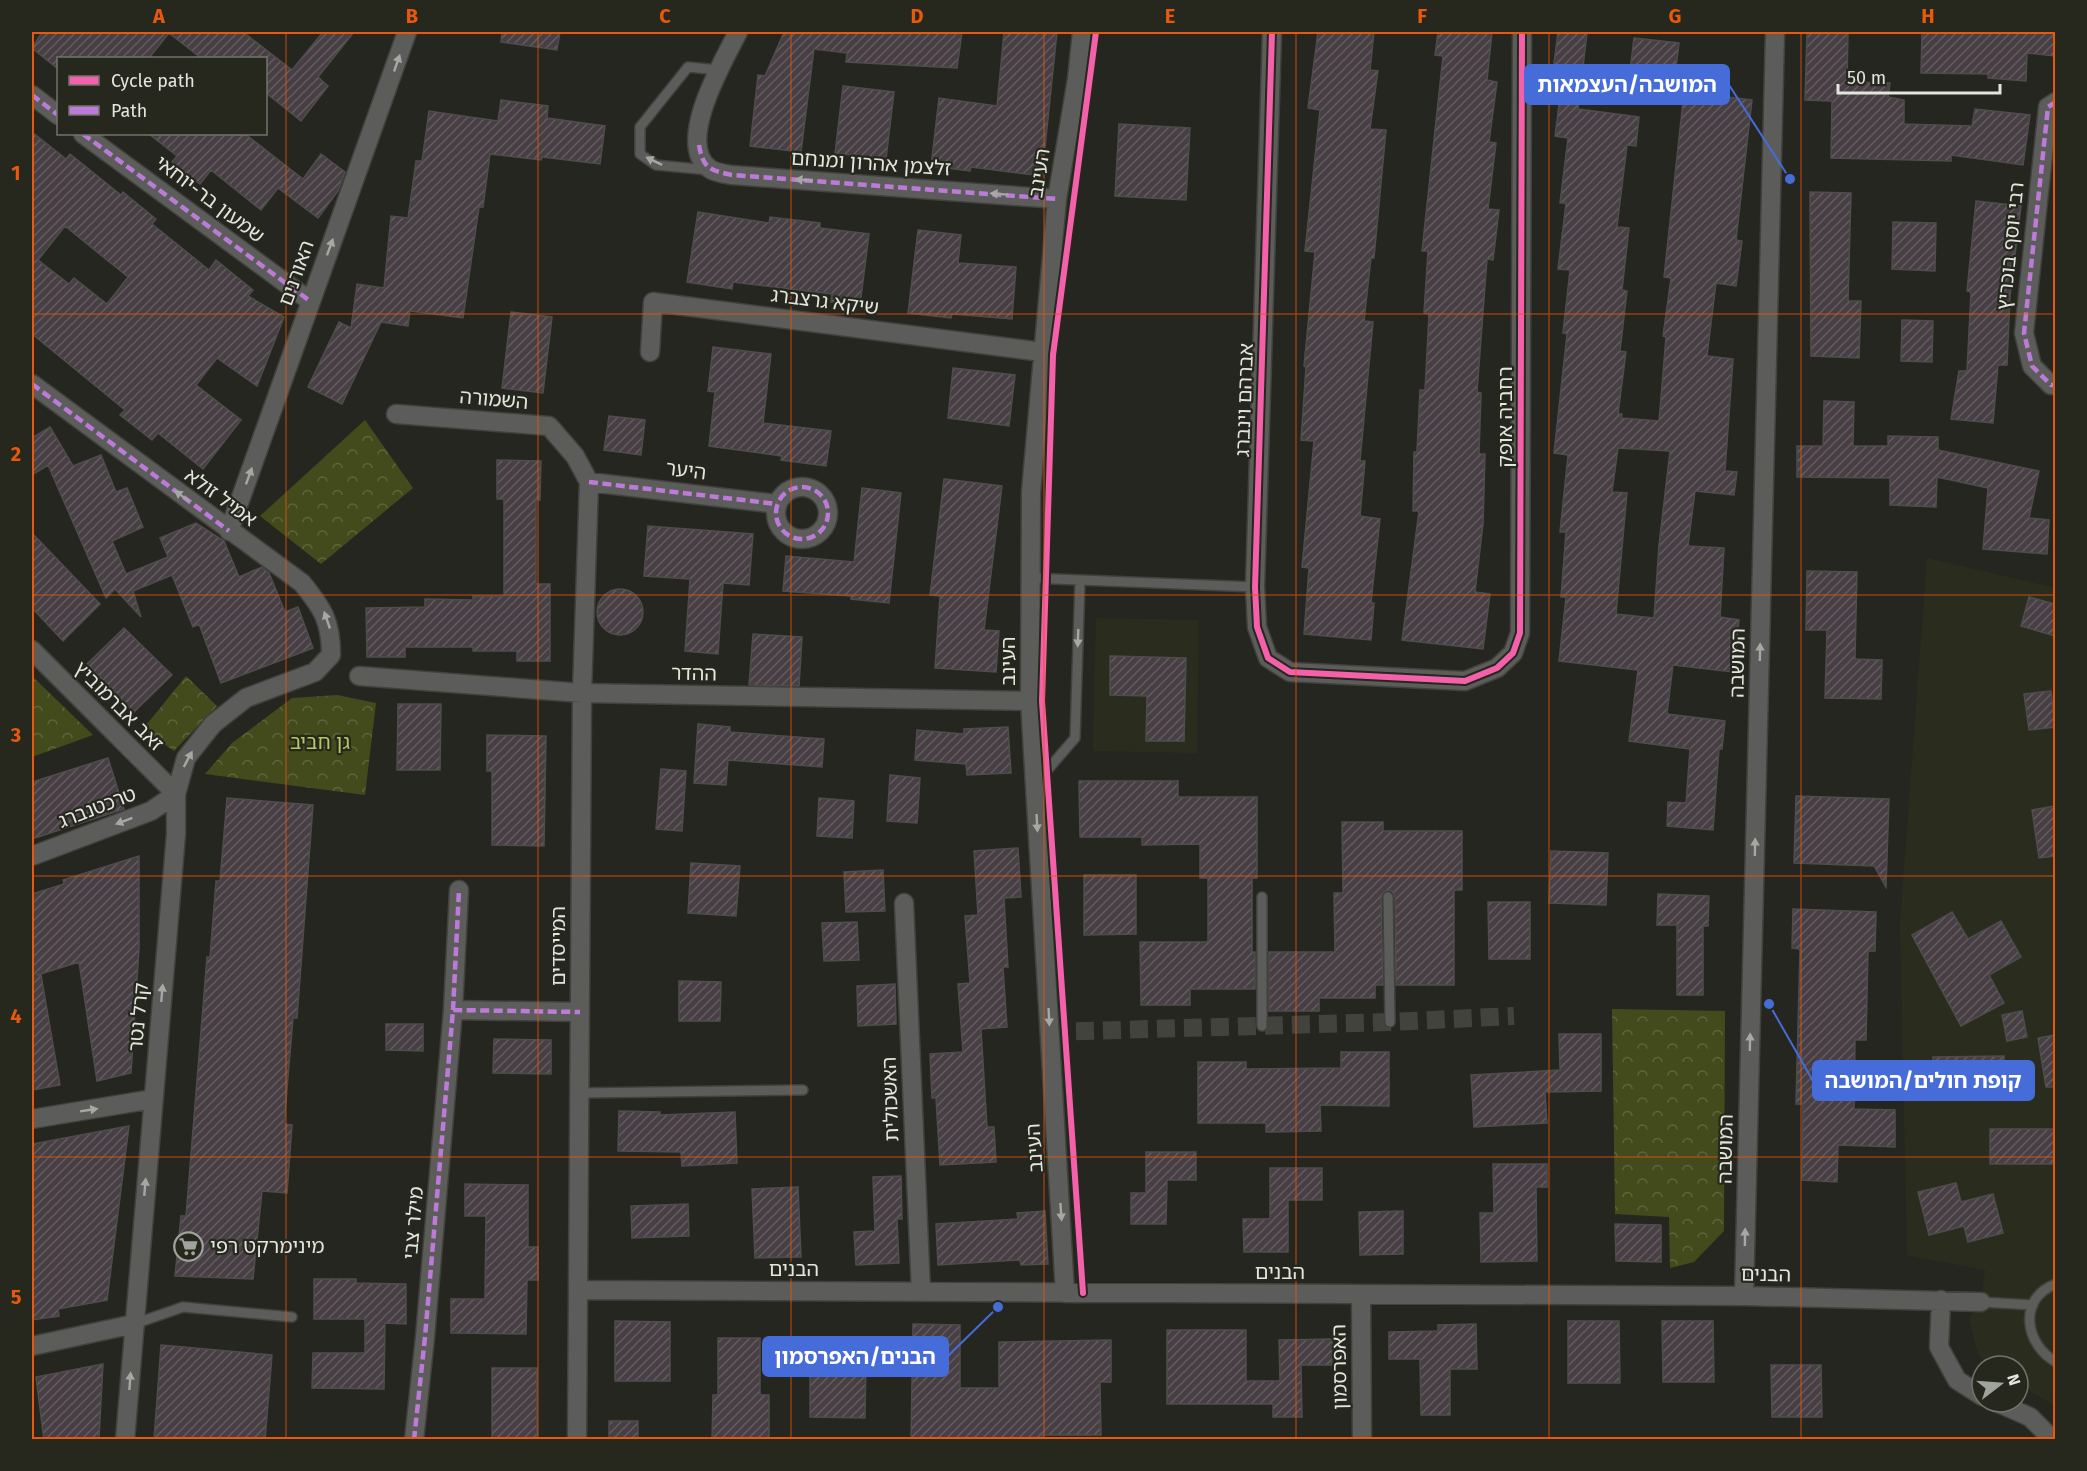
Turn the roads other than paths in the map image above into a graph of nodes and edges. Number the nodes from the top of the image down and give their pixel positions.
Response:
1 (407, 32) edge
2 (738, 32) edge
3 (1082, 32) edge
4 (1272, 32) edge
5 (1522, 32) edge
6 (1775, 32) edge
7 (719, 70) junction
8 (32, 95) edge
9 (2055, 102) edge
10 (57, 114) edge
11 (84, 135) edge
12 (711, 170) junction
13 (1057, 199) junction
14 (310, 302) junction
15 (650, 352) dead end
16 (1041, 352) junction
17 (32, 384) edge
18 (2055, 386) edge
19 (396, 414) dead end
20 (589, 482) junction
21 (777, 504) dead end
22 (229, 531) junction
23 (1030, 578) junction
24 (1080, 580) junction
25 (1255, 587) junction
26 (32, 650) edge
27 (315, 672) joint
28 (358, 676) dead end
29 (1372, 677) joint
30 (582, 693) junction
31 (1030, 701) junction
32 (1035, 784) junction
33 (176, 794) junction
34 (32, 856) edge
35 (459, 890) dead end
36 (1262, 897) dead end
37 (1388, 897) dead end
38 (904, 903) dead end
39 (453, 1010) junction
40 (580, 1012) junction
41 (1390, 1022) dead end
42 (1262, 1026) dead end
43 (803, 1090) dead end
44 (579, 1093) junction
45 (153, 1099) junction
46 (32, 1119) edge
47 (2055, 1284) edge
48 (578, 1290) junction
49 (921, 1292) junction
50 (1065, 1293) junction
51 (1361, 1295) junction
52 (1744, 1296) junction
53 (1941, 1300) junction
54 (1981, 1302) joint
55 (2032, 1305) junction
56 (292, 1317) dead end
57 (134, 1324) junction
58 (32, 1346) edge
59 (2055, 1362) edge
60 (1970, 1388) edge
61 (2023, 1414) edge
62 (125, 1440) edge
63 (414, 1440) edge
64 (577, 1440) edge
65 (1362, 1440) edge
66 (2053, 1440) edge

14 -> 1 street, האורנים
2 - 7 street
3 - 13 street, העינב
4 - 25 street, אברהם וינברג
5 - 29 street, רחביה אופק
52 -> 6 street, המושבה
7 - 12 street
12 -> 7 lane
8 - 10 street
9 - 18 street, רבי יוסף בוכריץ
11 - 14 street, שמעון בר-יוחאי
13 -> 12 street, זלצמן אהרון ומנחם
13 - 16 street, העינב
22 -> 14 street, האורנים
15 - 16 street, שיקא גרצברג
16 - 23 street, העינב
22 -> 17 street, אמיל זולא
19 - 20 street, השמורה
20 - 21 street, היער
20 - 30 street, המייסדים
27 -> 22 street, אמיל זולא
23 - 24 lane
23 - 31 street, העינב
24 - 25 lane
24 -> 32 lane
25 - 29 street, אברהם וינברג
26 - 33 street, זאב אברמוביץ
33 -> 27 street, קרל נטר
28 - 30 street, ההדר
30 - 31 street, ההדר
30 - 40 street, המייסדים
31 - 32 street, העינב
32 -> 50 street, העינב
33 -> 34 street, טרכטנברג
45 -> 33 street, קרל נטר
35 - 39 street, מילר צבי
36 - 42 lane
37 - 41 lane
38 - 49 street, האשכולית
39 - 40 street
39 - 63 street, מילר צבי
40 - 44 street, המייסדים
43 - 44 lane
44 - 48 street, המייסדים
46 -> 45 street
57 -> 45 street, קרל נטר
47 - 55 lane
48 - 49 street, הבנים
48 - 64 street, המייסדים
49 - 50 street, הבנים
50 - 51 street, הבנים
51 - 52 street, הבנים
51 - 65 street, האפרסמון
52 - 53 street, הבנים
53 - 54 street, הבנים
53 - 60 street
54 - 55 lane
55 - 59 lane
56 - 57 lane
57 - 58 street
62 -> 57 street, קרל נטר
61 - 66 street

